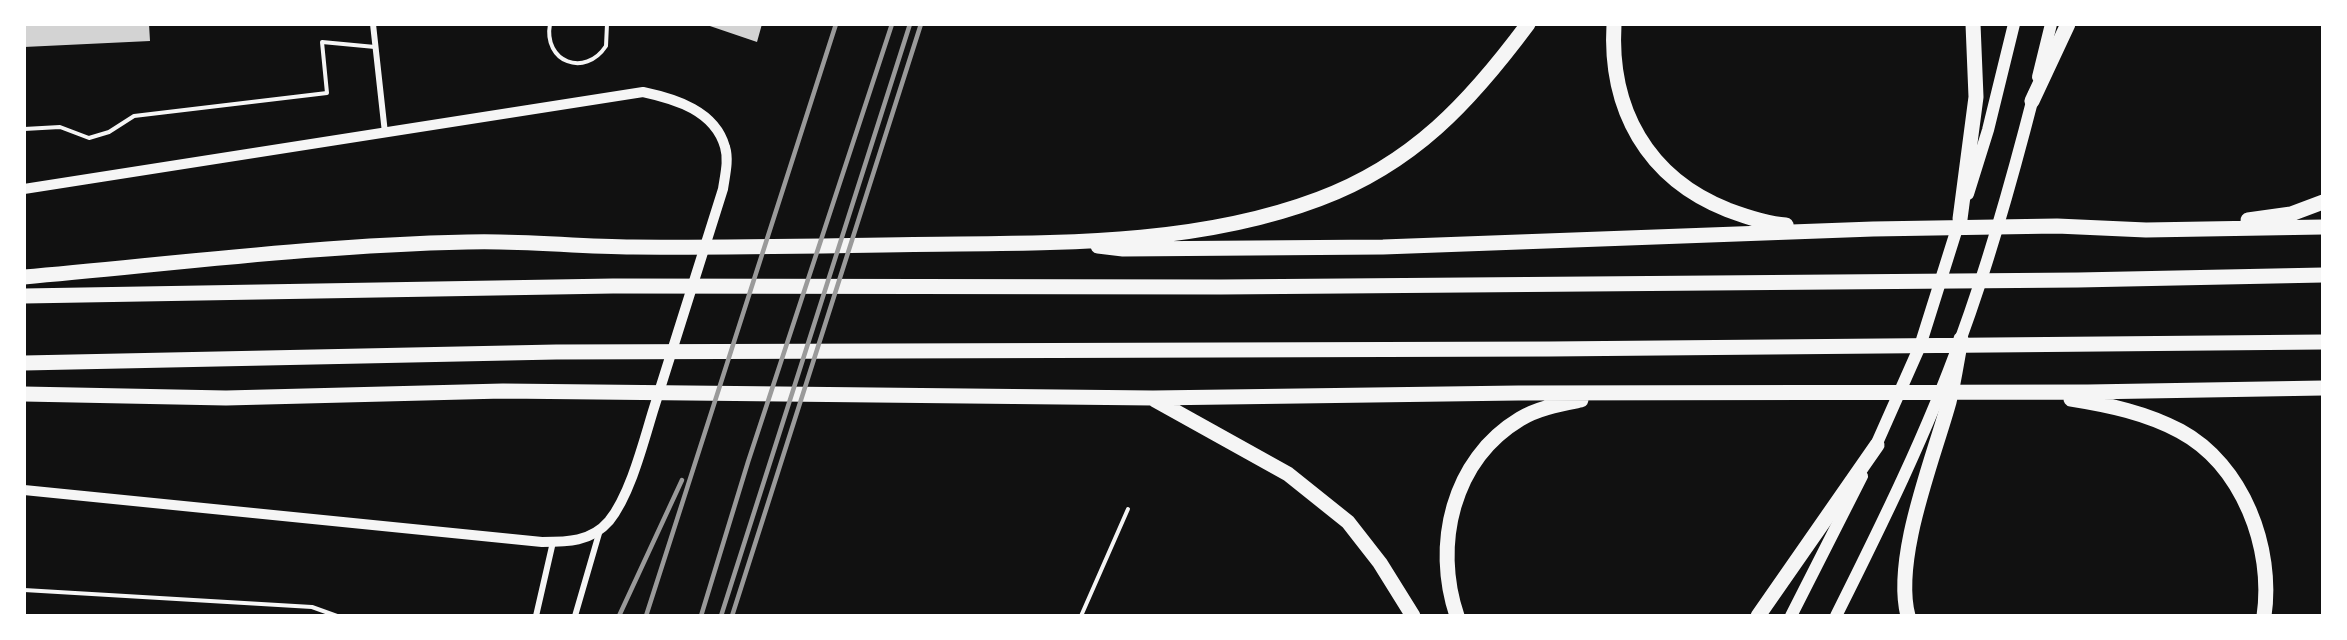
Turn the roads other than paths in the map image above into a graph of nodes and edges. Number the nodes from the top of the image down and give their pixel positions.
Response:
1 (373, 24) edge
2 (550, 24) edge
3 (607, 24) edge
4 (1528, 24) edge
5 (1614, 24) edge
6 (1973, 24) edge
7 (2014, 24) edge
8 (2051, 24) edge
9 (2068, 24) edge
10 (376, 47) junction
11 (2032, 101) junction
12 (24, 129) edge
13 (385, 132) junction
14 (24, 189) edge
15 (2323, 202) edge
16 (1960, 219) junction
17 (2323, 227) edge
18 (1873, 229) junction
19 (2146, 230) junction
20 (1065, 243) junction
21 (2323, 275) edge
22 (24, 278) edge
23 (24, 296) edge
24 (1961, 339) junction
25 (2323, 342) edge
26 (24, 363) edge
27 (2323, 388) edge
28 (2027, 392) junction
29 (24, 394) edge
30 (1630, 394) junction
31 (1146, 398) junction
32 (1877, 445) junction
33 (24, 490) edge
34 (1128, 509) dead end
35 (600, 528) junction
36 (553, 542) junction
37 (24, 590) edge
38 (337, 616) edge
39 (536, 616) edge
40 (575, 616) edge
41 (1081, 616) edge
42 (1413, 616) edge
43 (1456, 616) edge
44 (1758, 616) edge
45 (1791, 616) edge
46 (1836, 616) edge
47 (1908, 616) edge
48 (2264, 616) edge

1 - 10 street
2 - 3 lane
4 - 20 highway
5 - 18 highway
6 - 16 highway
7 - 16 main road
8 - 11 main road
9 - 11 highway
10 - 12 lane
10 - 13 street
11 - 24 main road
13 - 14 street
13 - 35 street
15 - 19 highway
16 - 32 main road
17 - 19 highway
18 - 19 highway
18 - 20 highway
20 - 22 highway
21 - 23 highway
24 - 46 main road
24 - 47 highway
25 - 26 highway
27 - 28 highway
28 - 30 highway
28 - 48 highway
29 - 31 highway
30 - 31 highway
30 - 43 highway
31 - 42 highway
32 - 44 highway
32 - 45 main road
33 - 36 street
34 - 41 lane
35 - 36 street
35 - 40 street
36 - 39 street
37 - 38 lane

